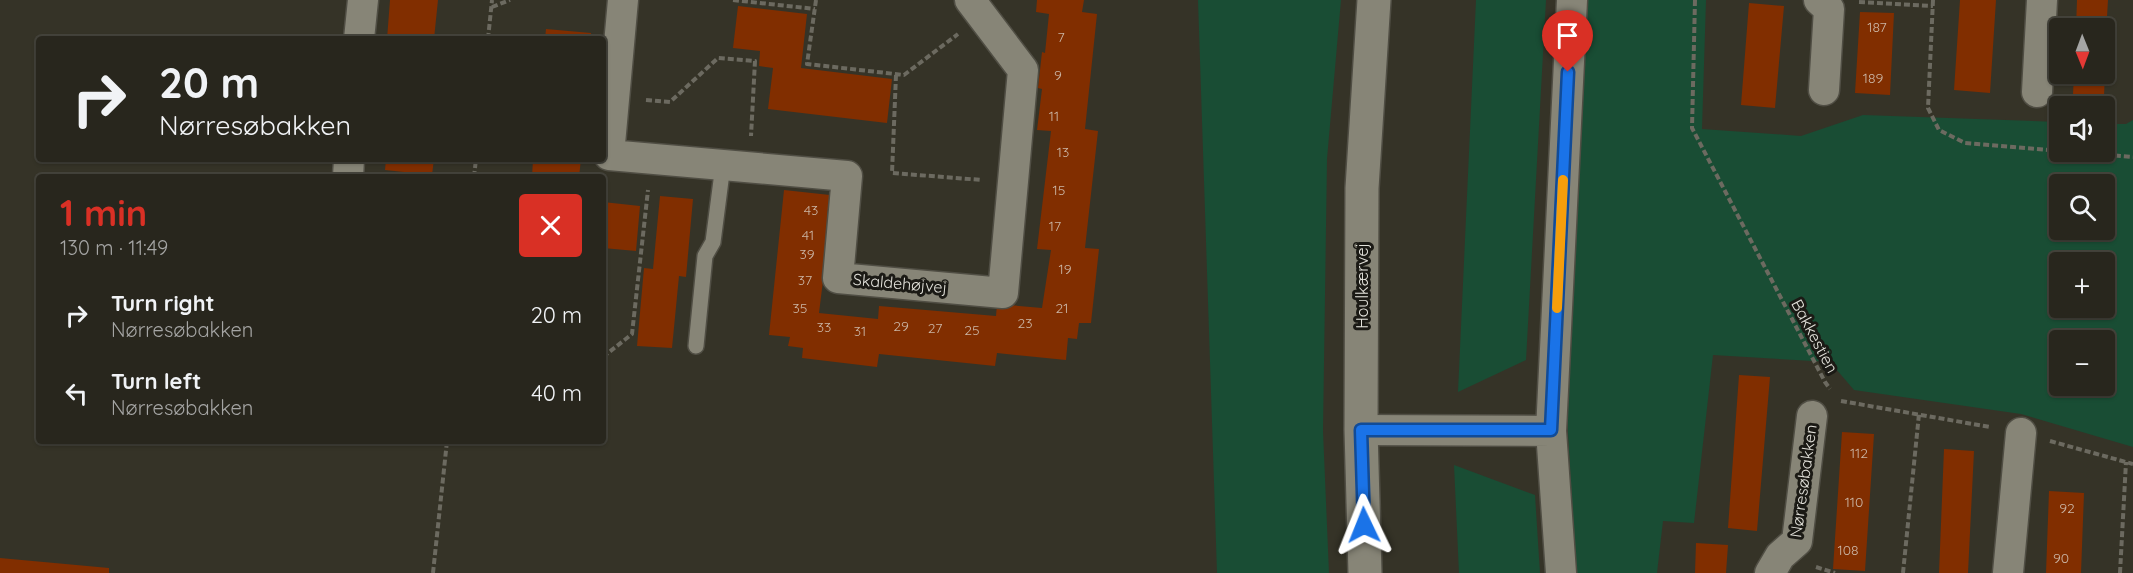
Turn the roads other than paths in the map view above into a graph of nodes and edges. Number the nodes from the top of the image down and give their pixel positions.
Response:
1 (363, 0) edge
2 (623, 0) edge
3 (1374, 0) edge
4 (1572, 0) edge
5 (1819, 0) edge
6 (2042, 0) edge
7 (976, 8) edge
8 (359, 36) edge
9 (1824, 90) dead end
10 (2037, 92) dead end
11 (736, 166) junction
12 (696, 346) dead end
13 (1812, 416) dead end
14 (1361, 430) junction
15 (1551, 430) junction
16 (2021, 433) road end
17 (1365, 573) edge
18 (1561, 573) edge
19 (1770, 573) edge
20 (2008, 573) edge

1 - 8 street
2 - 11 street, Skaldehøjvej
3 - 14 street, Houlkærvej
4 - 15 street
5 - 9 street
6 - 10 street
7 - 11 street, Skaldehøjvej
11 - 12 lane
13 - 19 street, Nørresøbakken
14 - 15 street
14 - 17 street, Houlkærvej
15 - 18 street
16 - 20 street

